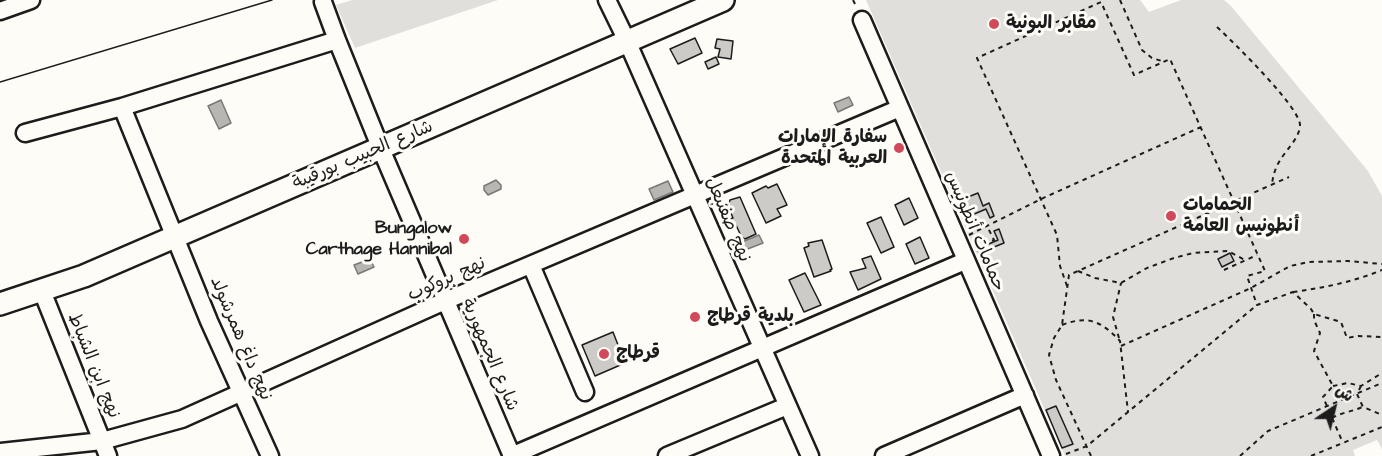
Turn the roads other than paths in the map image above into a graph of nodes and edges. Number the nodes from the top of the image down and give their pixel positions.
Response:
1 (31, 0) edge
2 (607, 0) edge
3 (723, 0) edge
4 (323, 2) dead end
5 (0, 10) edge
6 (862, 20) dead end
7 (337, 40) junction
8 (627, 41) junction
9 (122, 107) junction
10 (900, 108) junction
11 (25, 133) dead end
12 (381, 149) junction
13 (696, 195) junction
14 (176, 236) junction
15 (965, 261) junction
16 (531, 265) junction
17 (42, 291) junction
18 (445, 301) junction
19 (0, 304) edge
20 (761, 349) junction
21 (585, 392) dead end
22 (241, 393) junction
23 (1024, 395) junction
24 (787, 406) junction
25 (105, 449) edge
26 (0, 452) edge
27 (1058, 455) edge
28 (270, 456) edge
29 (511, 456) edge
30 (667, 456) edge
31 (810, 456) edge
32 (884, 456) edge

1 - 5 street
2 - 8 street, نهج صفنبعل
3 - 8 main road, شارع الحبيب بورقيبة
4 - 7 street, شارع الجمهورية
6 - 10 street, حمامات أنطونيس
7 - 9 street
7 - 12 street, شارع الجمهورية
8 - 12 main road, شارع الحبيب بورقيبة
8 - 13 street, نهج صفنبعل
9 - 11 street
9 - 14 street, نهج داغ همرشولد
10 - 13 street, نهج بروكوب
10 - 15 street, حمامات أنطونيس
12 - 14 main road, شارع الحبيب بورقيبة
12 - 18 street, شارع الجمهورية
13 - 16 street, نهج بروكوب
13 - 20 street, نهج صفنبعل
14 - 17 main road, شارع الحبيب بورقيبة
14 - 22 street, نهج داغ همرشولد
15 - 20 street
15 - 23 street, حمامات أنطونيس
16 - 18 street, نهج بروكوب
16 - 21 street
17 - 19 main road, شارع الحبيب بورقيبة
17 - 25 street, نهج ابن الشباط
18 - 22 street, نهج بروكوب
18 - 29 street, شارع الجمهورية
20 - 24 street, نهج صفنبعل
20 - 29 street
22 - 25 street, نهج بروكوب
22 - 28 street, نهج داغ همرشولد
23 - 27 street, حمامات أنطونيس
23 - 32 street
24 - 30 street
24 - 31 street, نهج صفنبعل
25 - 26 street, نهج بروكوب

